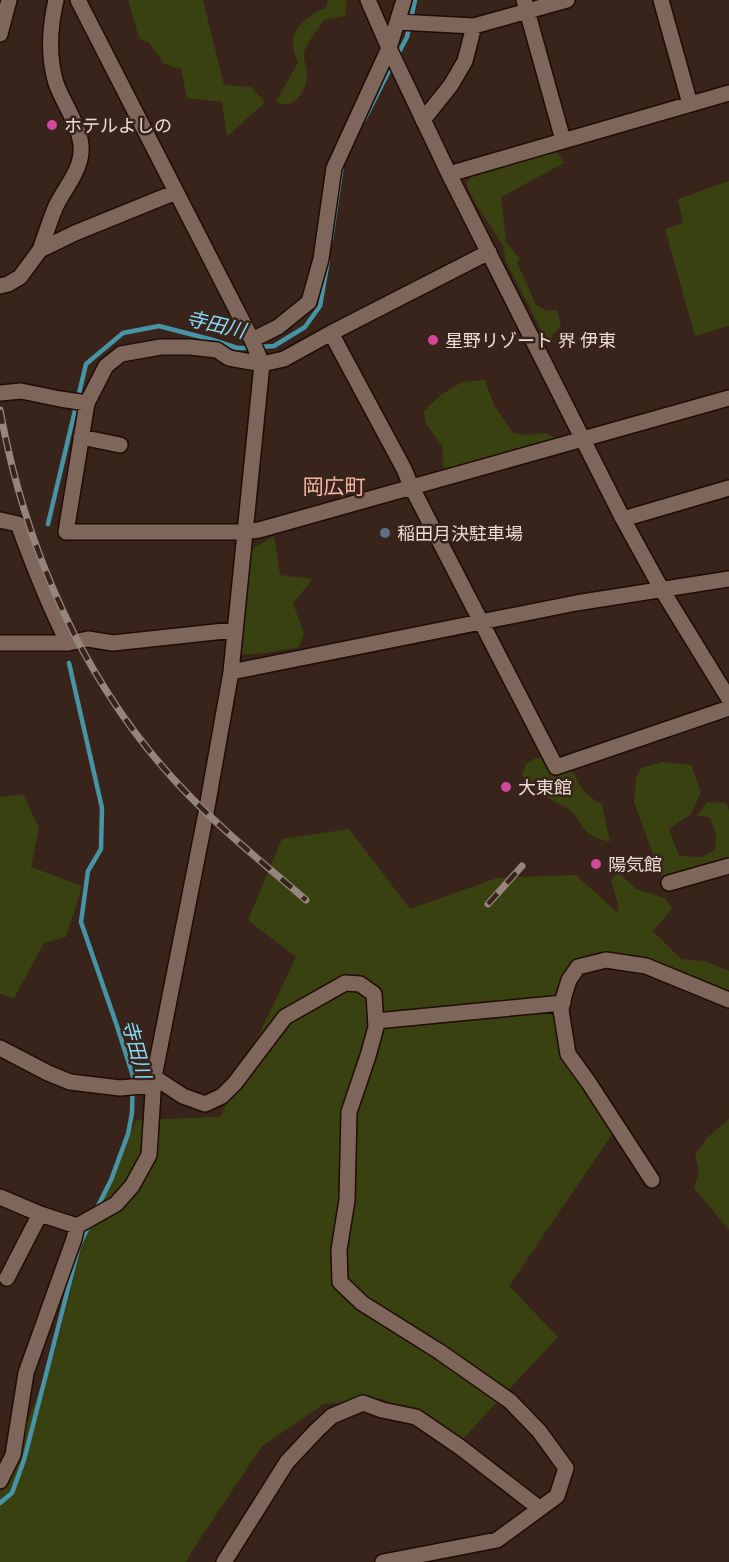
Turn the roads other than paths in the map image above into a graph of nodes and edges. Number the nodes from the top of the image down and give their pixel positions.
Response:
1 (9, 0) edge
2 (56, 0) edge
3 (78, 0) edge
4 (368, 0) edge
5 (404, 0) edge
6 (567, 0) edge
7 (661, 0) edge
8 (526, 6) edge
9 (399, 22) junction
10 (474, 26) junction
11 (0, 34) edge
12 (389, 48) junction
13 (729, 93) edge
14 (690, 104) junction
15 (423, 120) junction
16 (563, 140) junction
17 (449, 174) junction
18 (176, 192) junction
19 (40, 250) junction
20 (489, 252) junction
21 (0, 286) edge
22 (331, 333) junction
23 (252, 340) junction
24 (262, 364) junction
25 (0, 393) edge
26 (729, 398) edge
27 (86, 403) junction
28 (81, 437) junction
29 (582, 440) junction
30 (120, 445) dead end
31 (411, 486) junction
32 (729, 488) edge
33 (622, 519) junction
34 (0, 520) edge
35 (244, 532) junction
36 (729, 579) edge
37 (662, 590) junction
38 (481, 622) junction
39 (234, 630) junction
40 (0, 643) edge
41 (68, 643) junction
42 (231, 672) junction
43 (729, 699) edge
44 (729, 708) edge
45 (729, 866) edge
46 (669, 883) dead end
47 (729, 1000) edge
48 (563, 1003) junction
49 (376, 1021) junction
50 (0, 1048) edge
51 (153, 1081) junction
52 (652, 1180) dead end
53 (0, 1197) edge
54 (40, 1214) junction
55 (79, 1225) junction
56 (8, 1278) dead end
57 (0, 1481) edge
58 (539, 1509) junction
59 (224, 1562) edge
60 (382, 1562) edge

1 - 11 street
2 - 19 street
3 - 18 street
4 - 12 street
5 - 9 street
6 - 8 street
7 - 14 street
8 - 10 street
8 - 16 street
9 - 10 street
9 - 12 street
10 - 15 street
12 - 15 street
12 - 23 street
13 - 14 street
14 - 16 street
15 - 17 street
16 - 17 street
17 - 20 street
18 - 19 street
18 - 23 street
19 - 21 street
20 - 22 street
20 - 29 street
22 - 24 street
22 - 31 street
23 - 24 street
24 - 27 street
24 - 35 street
25 - 27 street
26 - 29 street
27 - 28 street
28 - 30 street
28 - 35 street
29 - 31 street
29 - 33 street
31 - 35 street
31 - 38 street
32 - 33 street
33 - 37 street
34 - 41 street
35 - 39 street
36 - 37 street
37 - 38 street
37 - 43 street
38 - 42 street
38 - 44 street
39 - 41 street
39 - 42 street
40 - 41 street
42 - 51 street
45 - 46 street
47 - 48 street
48 - 49 street
48 - 52 street
49 - 51 street
49 - 58 street
50 - 51 street
51 - 55 street
53 - 54 street
54 - 55 street
54 - 56 street
55 - 57 street
58 - 59 street
58 - 60 street

